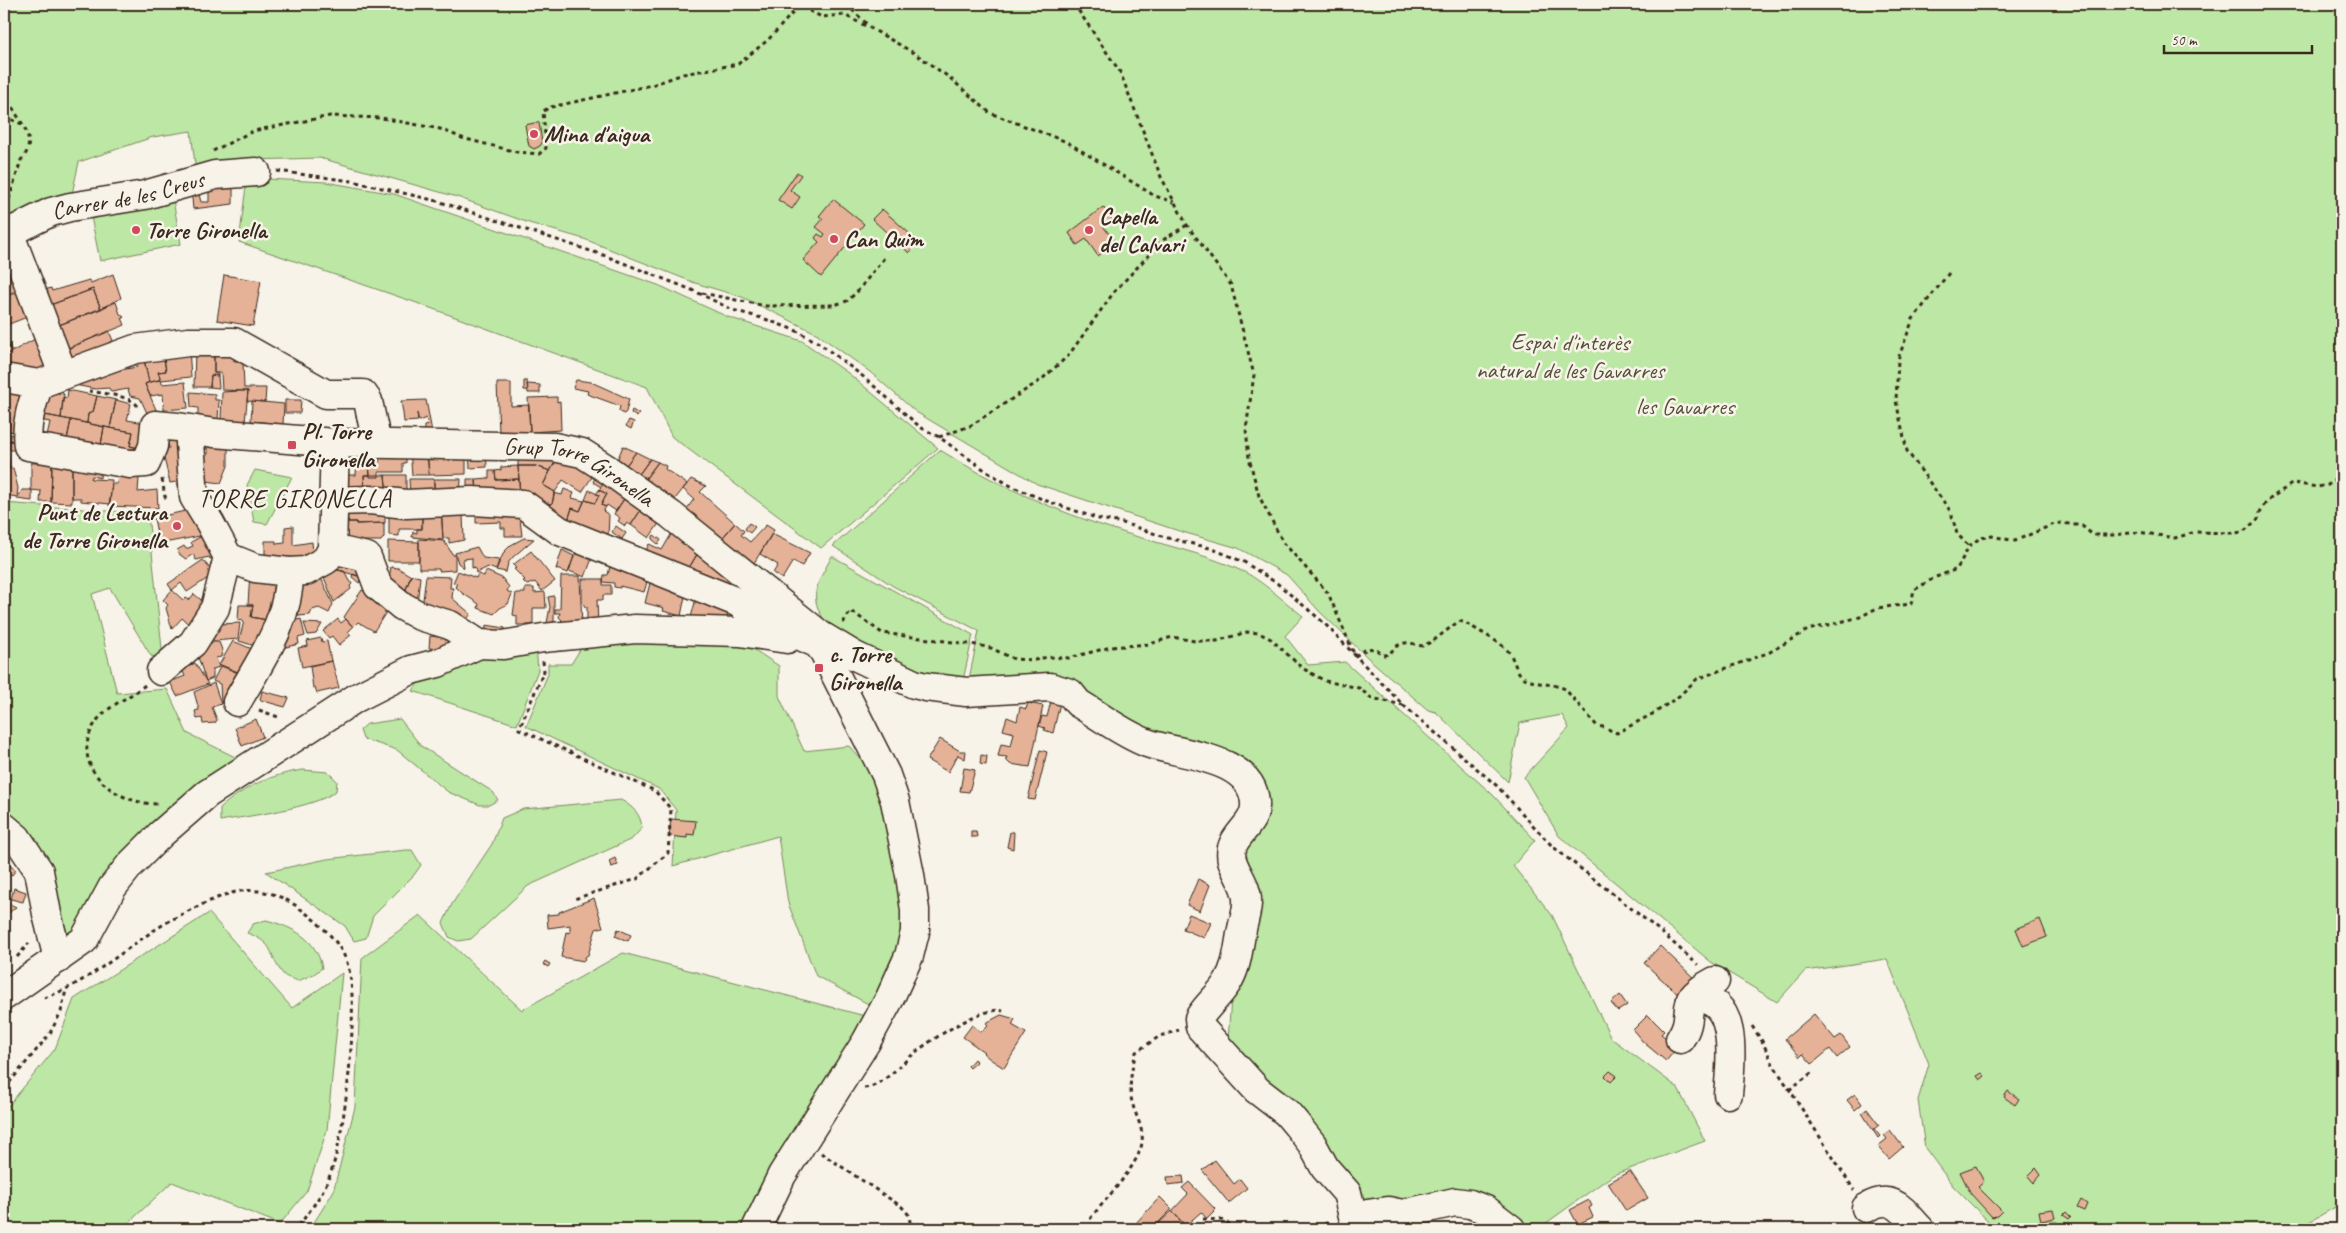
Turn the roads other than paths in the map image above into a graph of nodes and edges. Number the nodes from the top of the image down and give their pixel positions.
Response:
1 (256, 172) road end
2 (10, 232) edge
3 (4, 378) edge
4 (61, 382) junction
5 (189, 429) junction
6 (335, 443) junction
7 (377, 444) junction
8 (334, 501) junction
9 (332, 549) junction
10 (228, 557) junction
11 (289, 572) junction
12 (822, 640) junction
13 (479, 644) junction
14 (162, 671) road end
15 (237, 702) road end
16 (4, 827) edge
17 (58, 959) junction
18 (1715, 981) road end
19 (4, 996) edge
20 (1691, 999) junction
21 (1680, 1039) dead end
22 (1728, 1094) dead end
23 (1866, 1208) road end
24 (756, 1229) edge
25 (1511, 1229) edge
26 (1920, 1229) edge

1 - 2 street, Carrer de les Creus
2 - 4 street
3 - 4 street
4 - 5 street, Grup Torre Gironella
4 - 7 street
5 - 6 street, Grup Torre Gironella
5 - 10 street
6 - 7 street, Grup Torre Gironella
6 - 8 street
7 - 12 street, Grup Torre Gironella
8 - 9 street
8 - 12 street, Grup Torre Gironella
9 - 11 street
9 - 13 street
10 - 11 street
10 - 14 street
11 - 15 street
12 - 13 street
12 - 24 street
12 - 25 street
13 - 17 street
16 - 17 street
17 - 19 street
18 - 20 street
20 - 21 street
20 - 22 street
23 - 26 street

